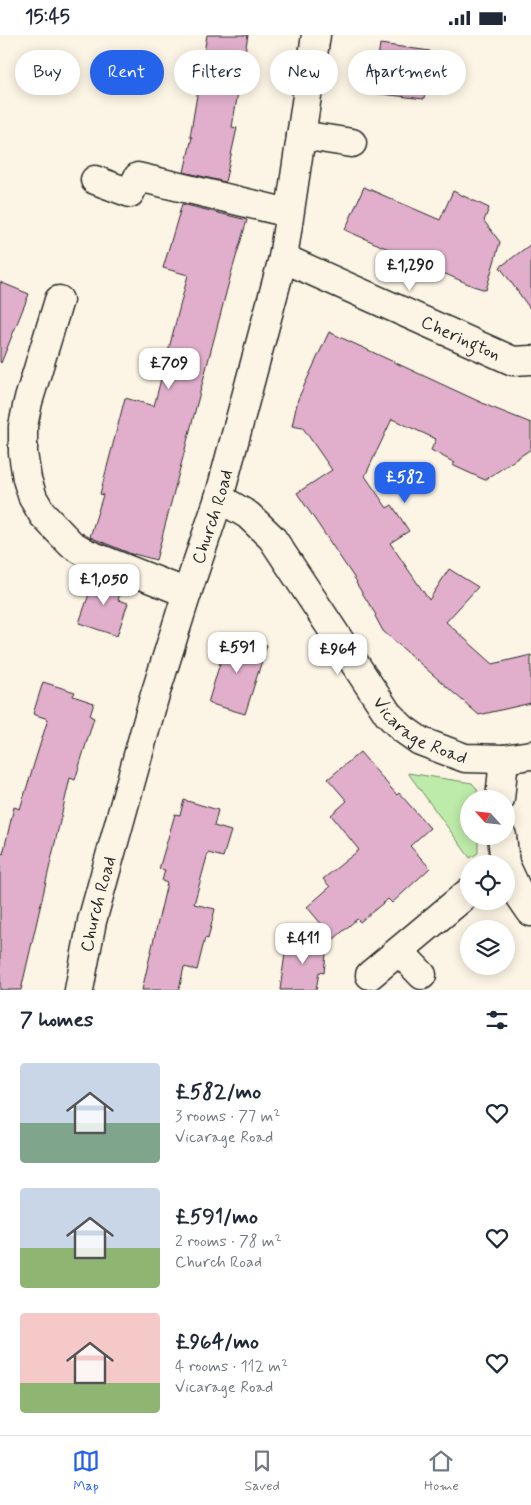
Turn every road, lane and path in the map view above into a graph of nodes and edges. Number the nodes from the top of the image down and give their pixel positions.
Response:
1 (316, 35) edge
2 (301, 135) junction
3 (352, 143) dead end
4 (95, 180) dead end
5 (290, 213) junction
6 (283, 258) junction
7 (59, 299) dead end
8 (531, 360) edge
9 (219, 498) junction
10 (187, 593) junction
11 (531, 755) edge
12 (504, 759) junction
13 (501, 790) edge
14 (515, 884) edge
15 (460, 900) edge
16 (531, 911) edge
17 (399, 951) junction
18 (370, 975) dead end
19 (422, 975) dead end
20 (78, 990) edge

1 - 2 street, Church Road
2 - 3 street
2 - 5 street, Church Road
4 - 5 street
5 - 6 street, Church Road
6 - 8 street, Cherington
6 - 9 street, Church Road
7 - 10 street
9 - 10 street, Church Road
9 - 12 street, Vicarage Road
10 - 20 street, Church Road
11 - 12 street, Vicarage Road
12 - 13 street
14 - 16 street
15 - 17 street
17 - 18 street
17 - 19 street

